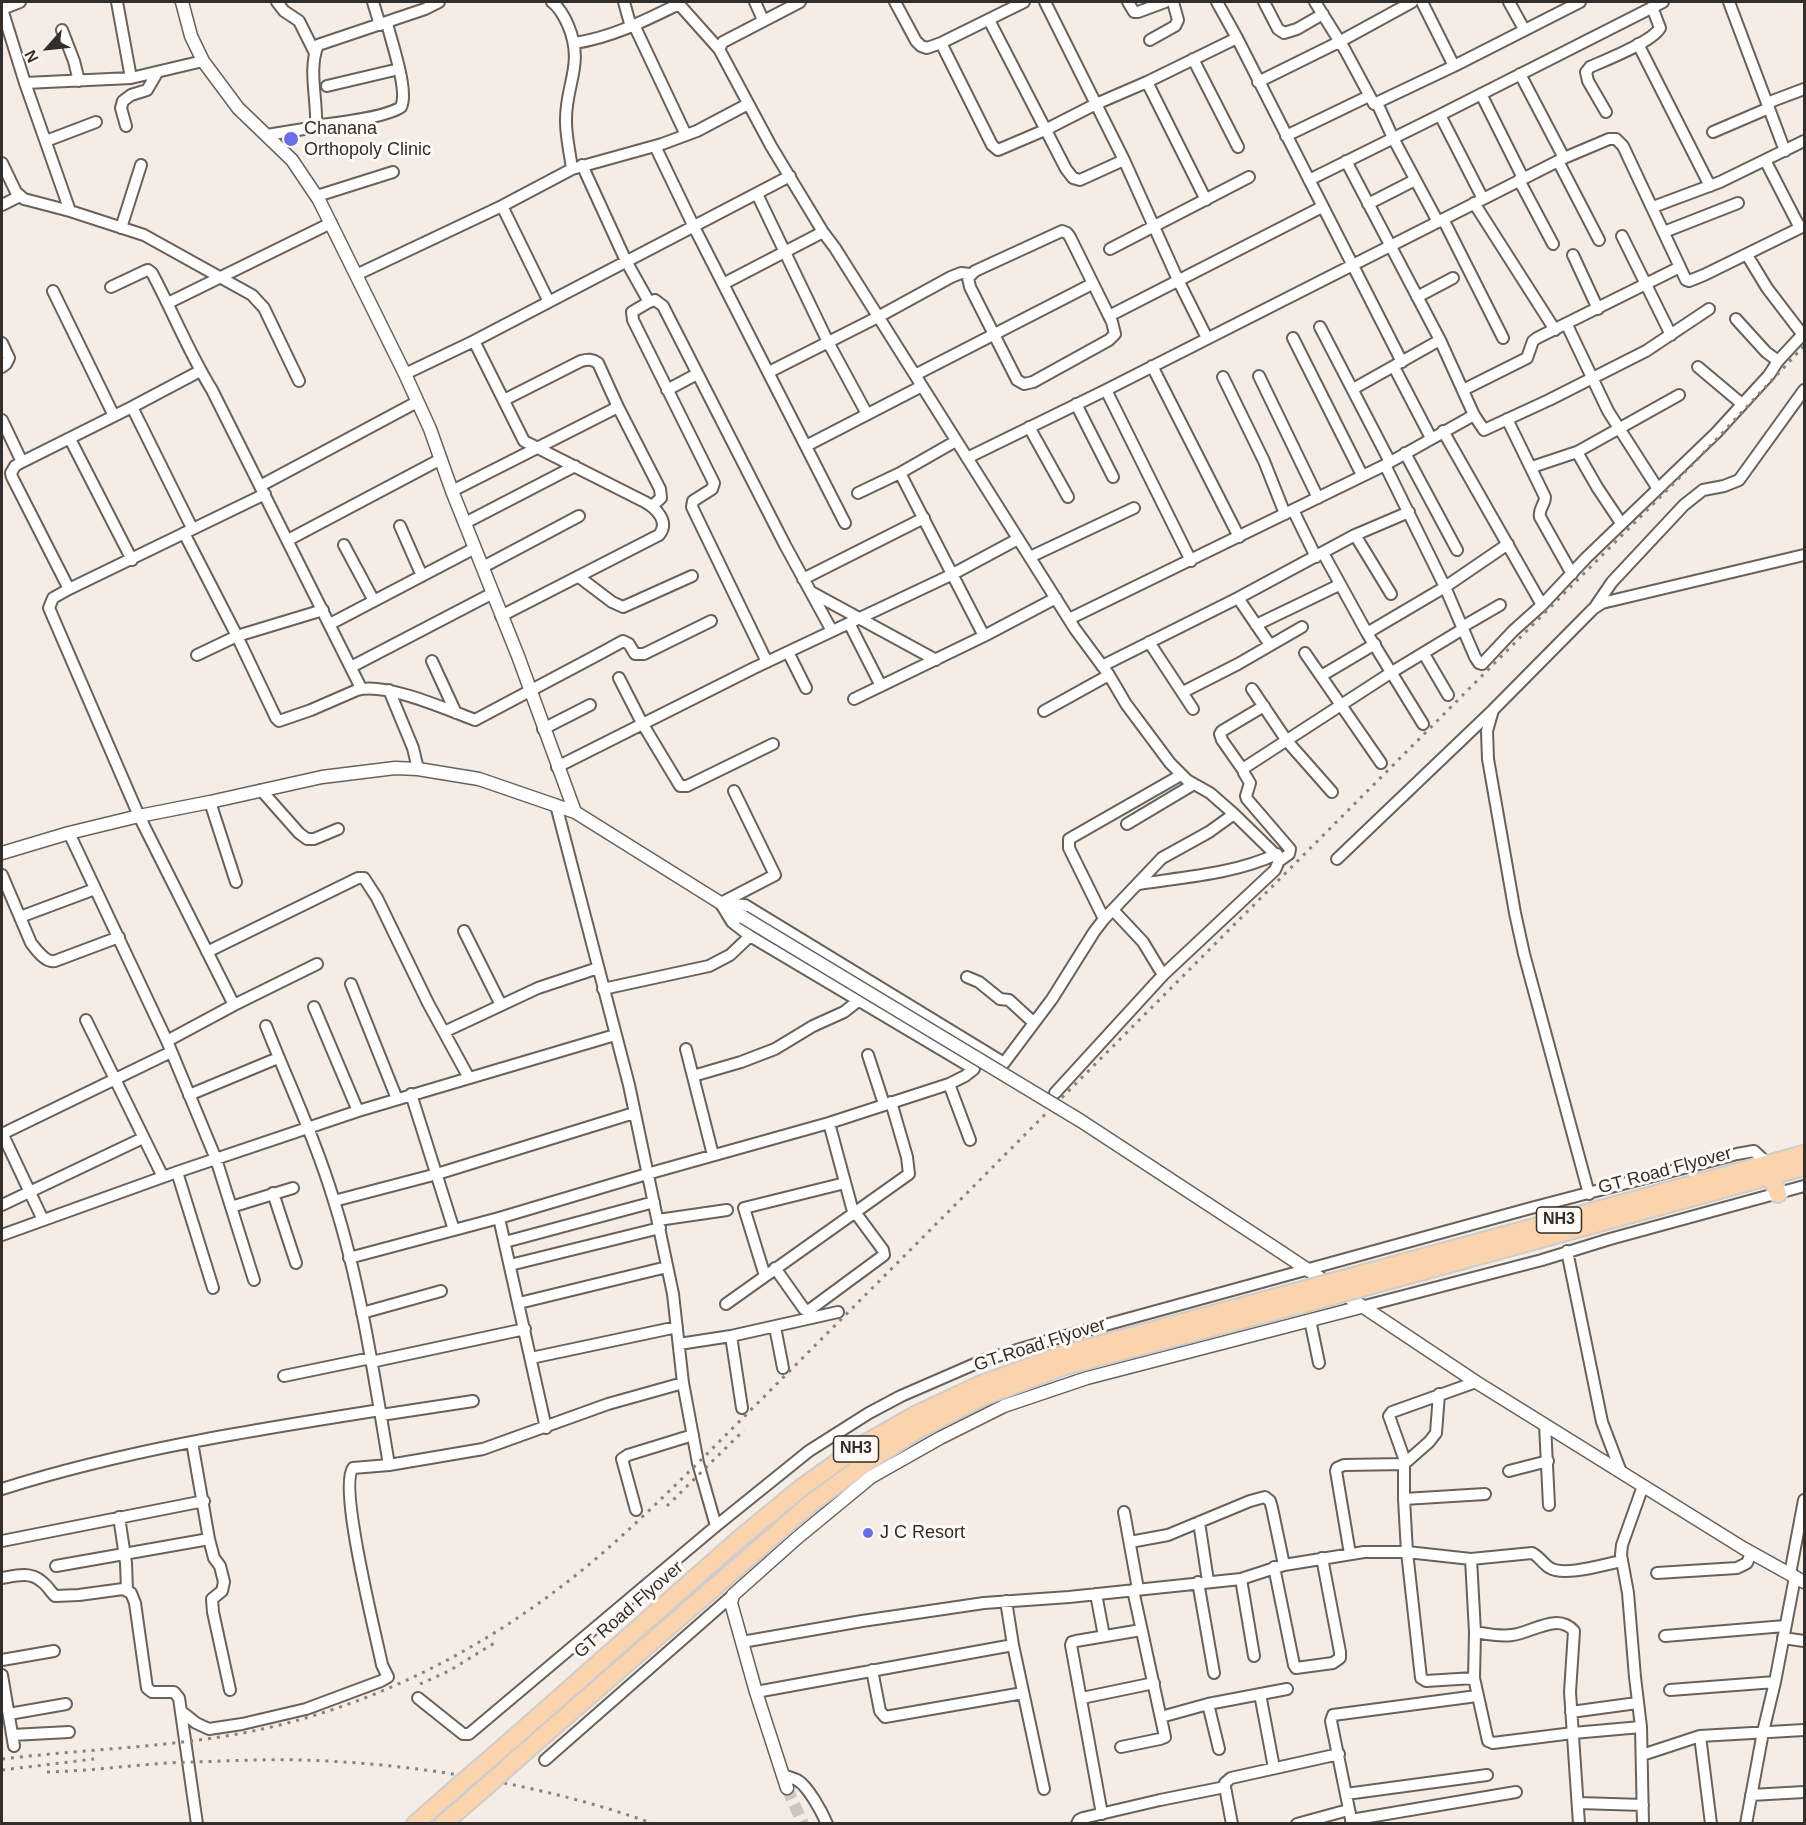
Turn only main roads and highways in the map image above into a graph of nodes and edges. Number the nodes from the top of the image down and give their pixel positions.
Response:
1 (1804, 1154) edge
2 (1804, 1167) edge
3 (1770, 1170) junction
4 (1778, 1194) road end
5 (1297, 1298) junction
6 (416, 1824) edge
7 (443, 1824) edge

1 - 3 highway, GT Road Flyover / NH3
2 - 3 highway, GT Road Flyover / NH3
3 - 4 highway
3 - 5 highway, GT Road Flyover / NH3, bridge
5 - 6 highway, GT Road Flyover / NH3, bridge
5 - 7 highway, GT Road Flyover / NH3, bridge

